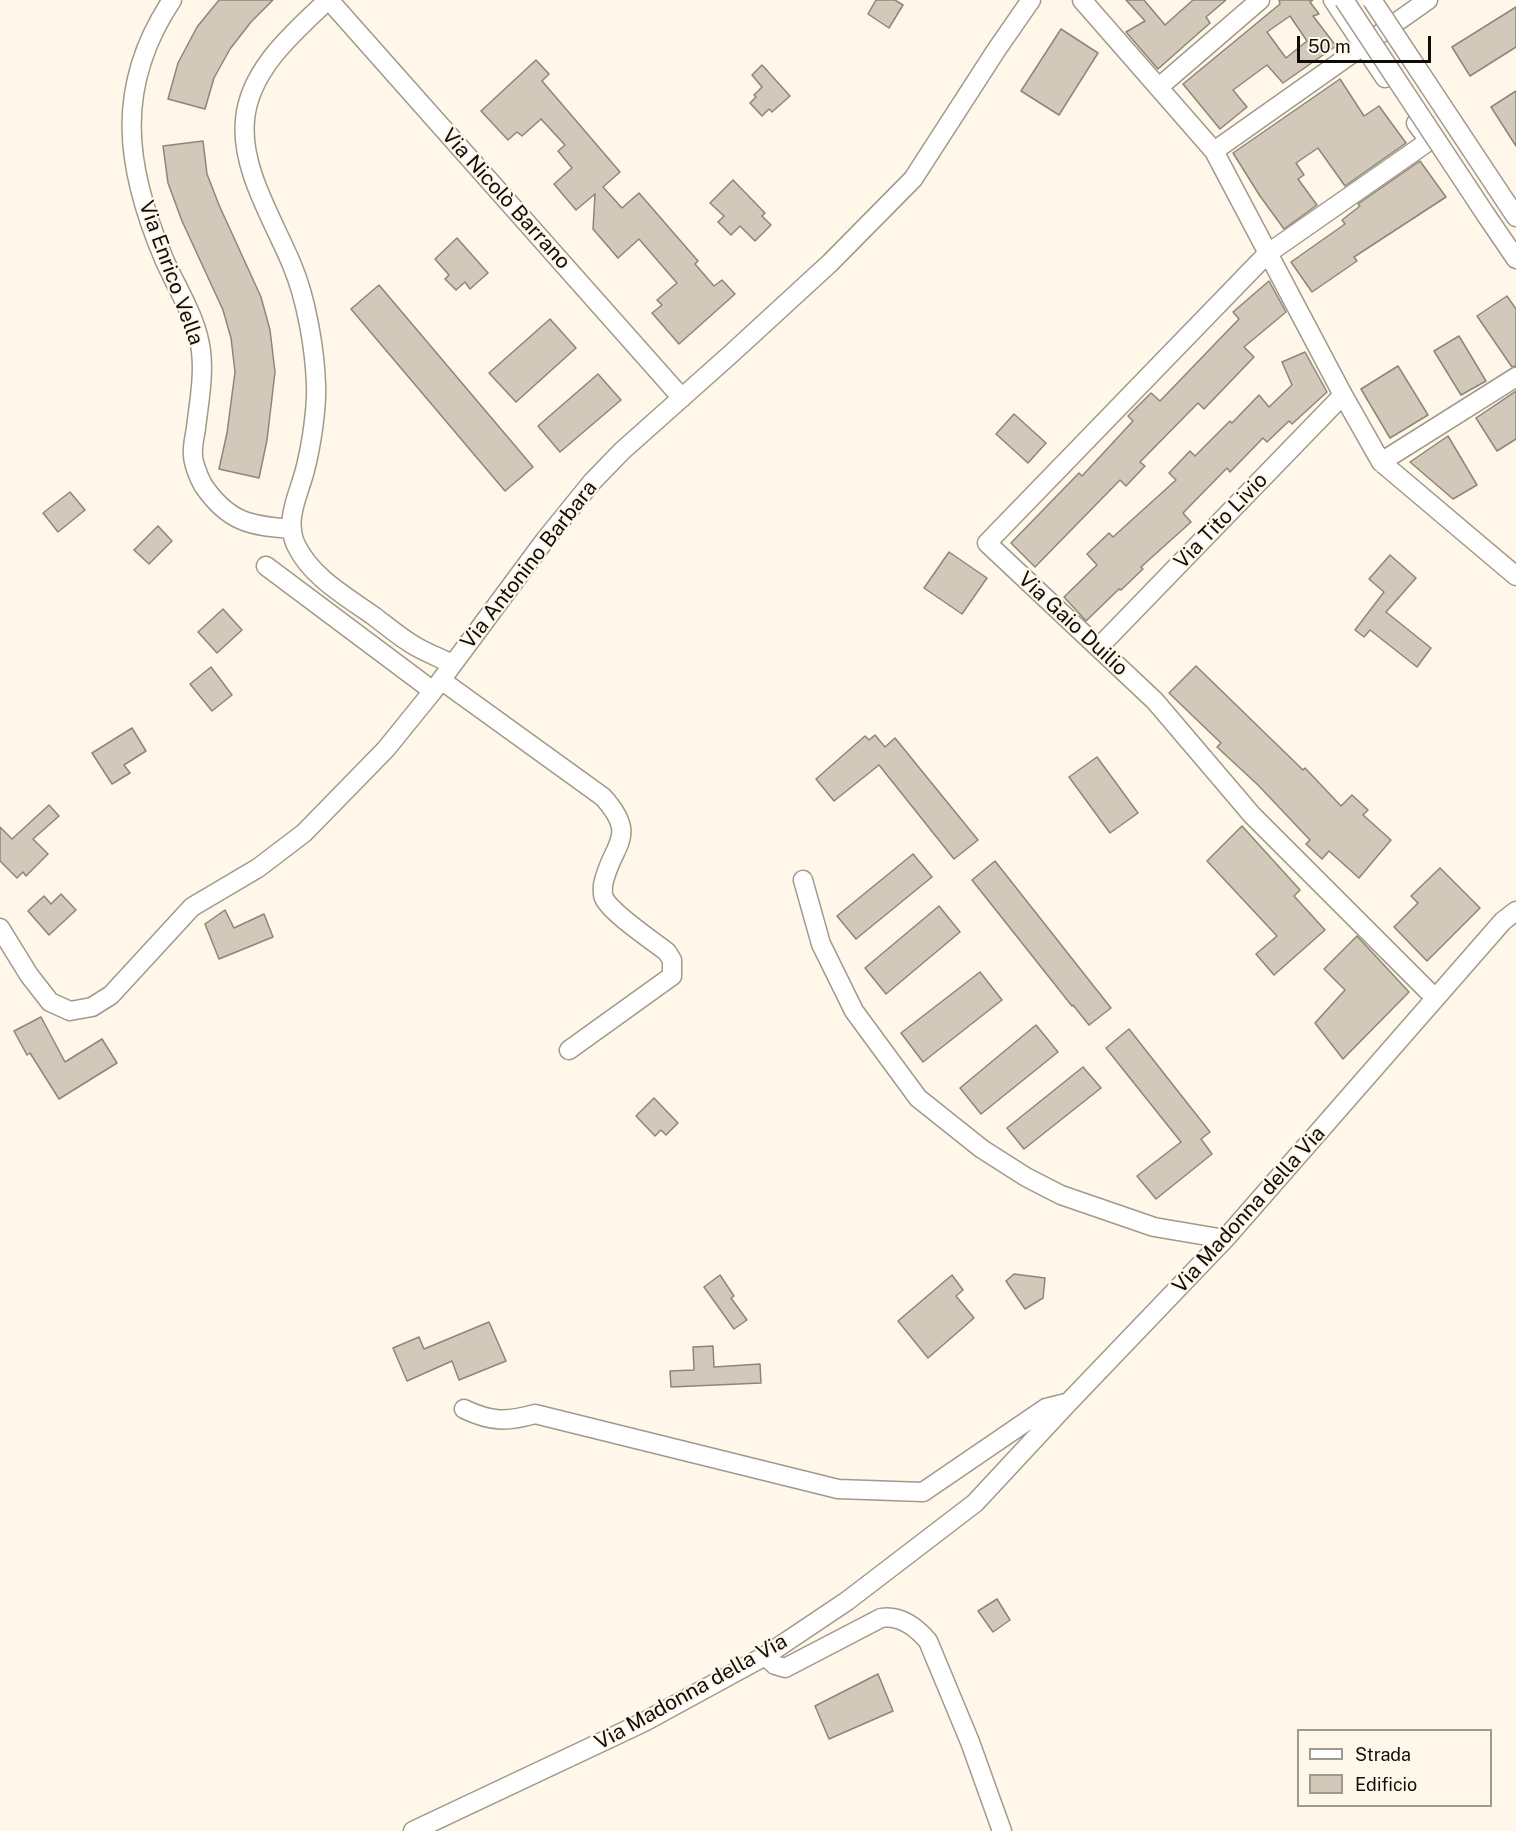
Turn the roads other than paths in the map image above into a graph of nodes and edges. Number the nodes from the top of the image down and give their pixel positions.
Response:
1 (172, 0) edge
2 (329, 0) edge
3 (1031, 0) edge
4 (1082, 0) edge
5 (1260, 0) edge
6 (1333, 0) edge
7 (1344, 0) edge
8 (1372, 0) edge
9 (1428, 0) edge
10 (1363, 46) junction
11 (1159, 87) junction
12 (1214, 151) junction
13 (1511, 210) edge
14 (1268, 254) junction
15 (1516, 259) edge
16 (1516, 377) edge
17 (1343, 395) junction
18 (682, 398) junction
19 (1382, 462) junction
20 (292, 529) junction
21 (266, 566) dead end
22 (1516, 576) edge
23 (1099, 647) junction
24 (452, 664) junction
25 (437, 685) junction
26 (803, 880) dead end
27 (1516, 911) edge
28 (0, 928) edge
29 (1435, 998) junction
30 (569, 1050) dead end
31 (1225, 1239) junction
32 (1068, 1402) junction
33 (464, 1409) dead end
34 (765, 1656) junction
35 (413, 1831) edge
36 (1002, 1831) edge

1 - 20 street, Via Enrico Vella
2 - 18 street, Via Nicolò Barrano
2 - 20 street
3 - 18 street, Via Antonino Barbara
4 - 11 street
5 - 11 street
6 - 10 street
7 - 15 street, bridge
8 - 13 street, bridge
9 - 10 street
10 - 12 street
10 - 14 street
11 - 12 street
12 - 14 street
14 - 17 street
14 - 23 street, Via Gaio Duilio
16 - 19 street
17 - 19 street
17 - 23 street, Via Tito Livio
18 - 24 street, Via Antonino Barbara
19 - 22 street
20 - 24 street
21 - 25 street
23 - 29 street, Via Gaio Duilio
24 - 25 street, Via Antonino Barbara
25 - 28 street, Via Antonino Barbara
25 - 30 street
26 - 31 street
27 - 29 street, Via Madonna della Via
29 - 31 street, Via Madonna della Via
31 - 32 street, Via Madonna della Via
32 - 33 street
32 - 34 street, Via Madonna della Via
34 - 35 street, Via Madonna della Via
34 - 36 street

